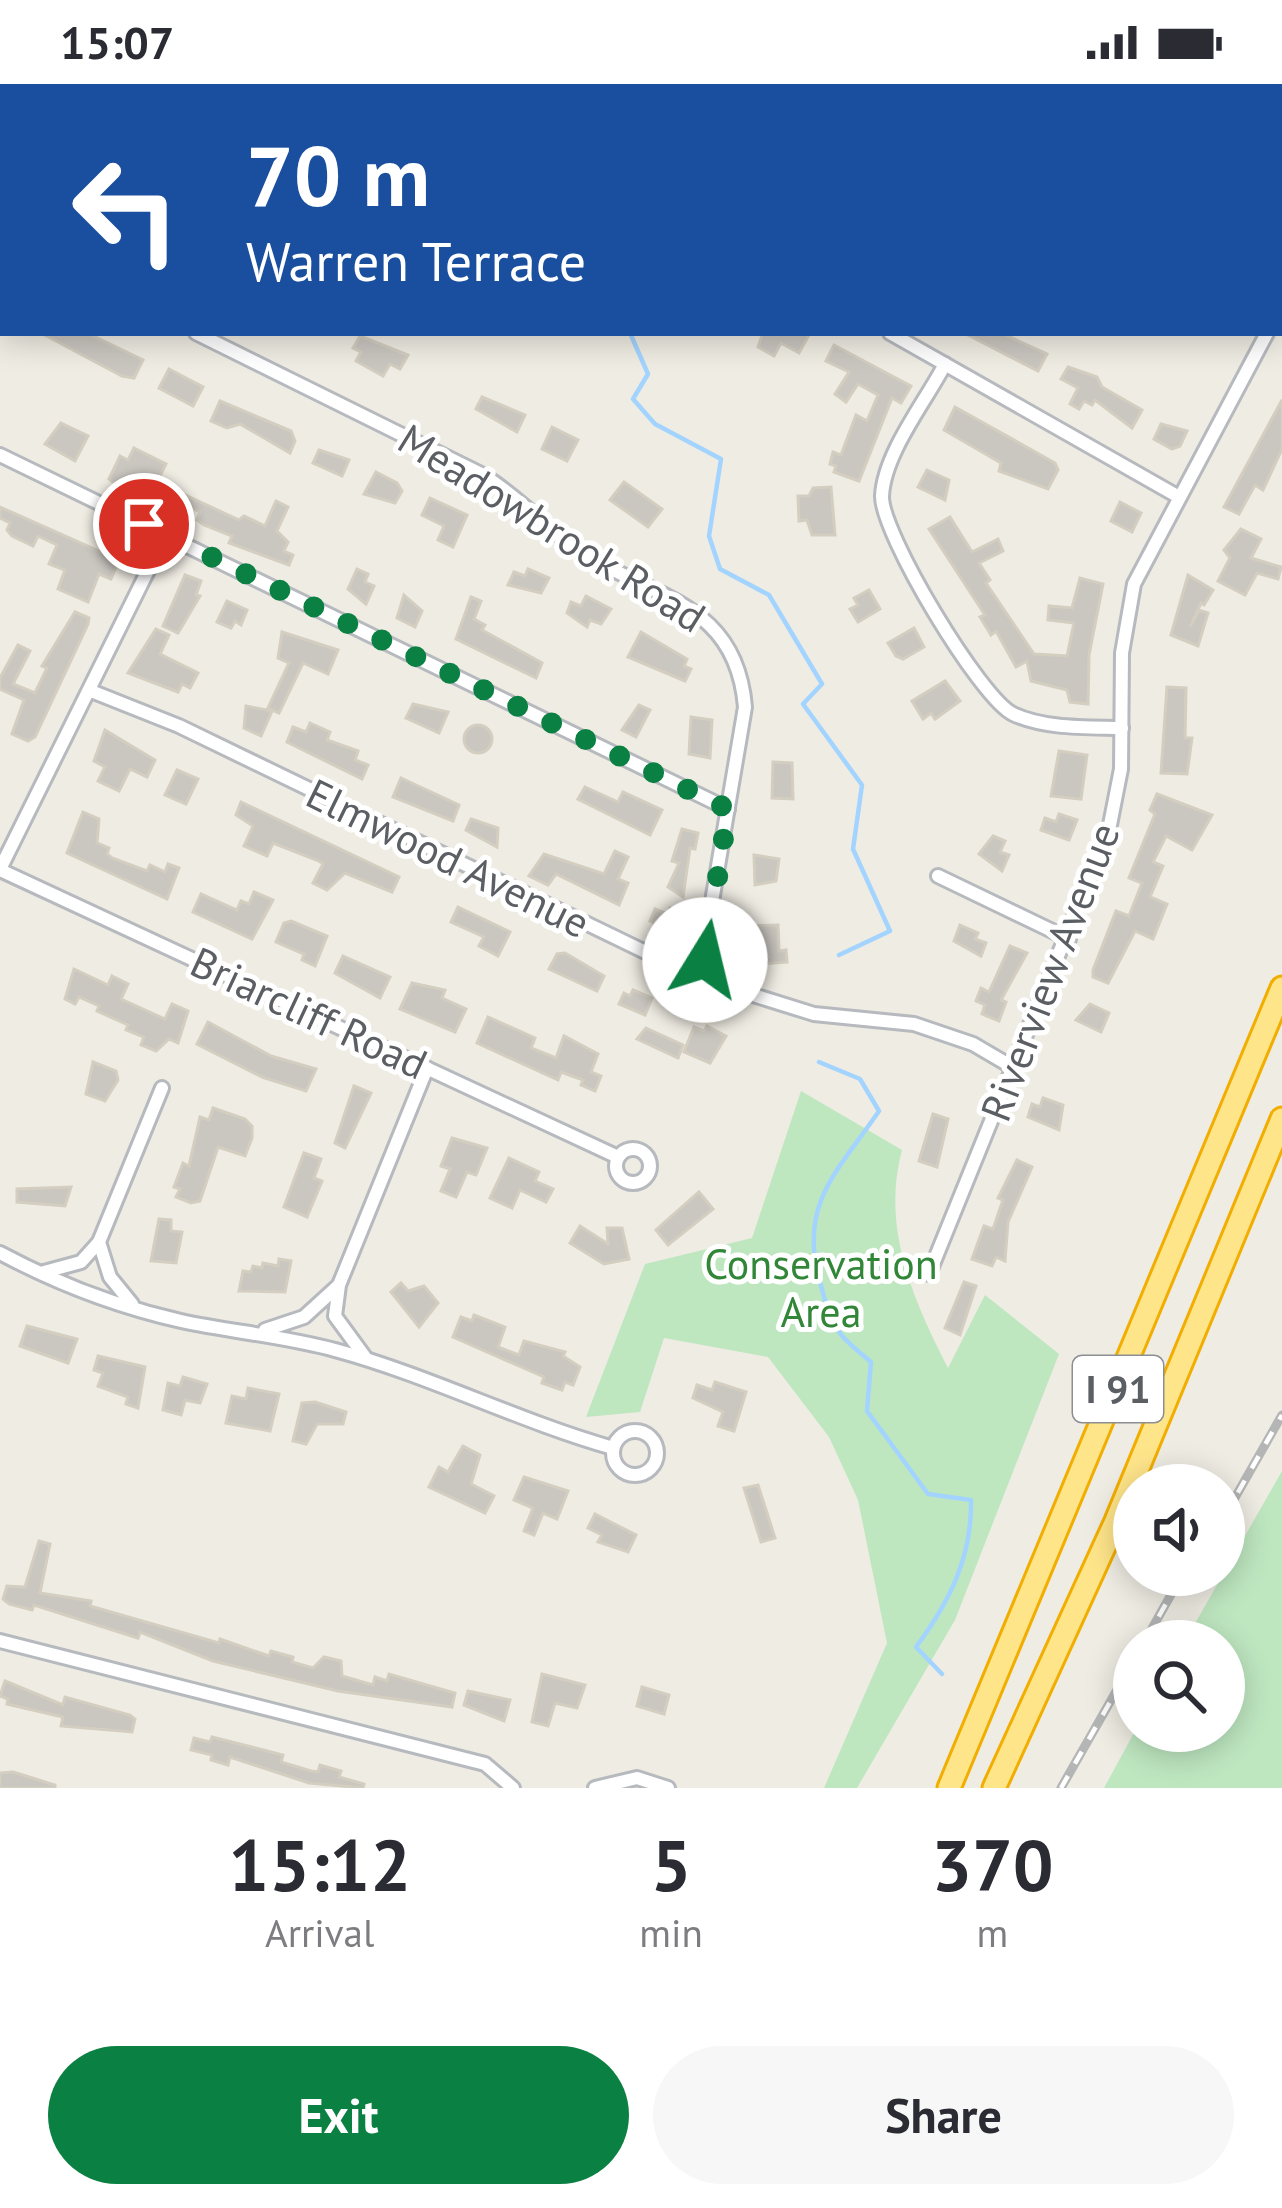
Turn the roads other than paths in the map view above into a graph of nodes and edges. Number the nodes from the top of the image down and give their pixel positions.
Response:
1 (202, 336) edge
2 (895, 336) edge
3 (1265, 336) edge
4 (945, 364) junction
5 (0, 455) edge
6 (1179, 497) junction
7 (166, 534) junction
8 (91, 691) junction
9 (1122, 728) junction
10 (728, 809) junction
11 (0, 870) edge
12 (938, 876) dead end
13 (1069, 939) junction
14 (699, 977) junction
15 (1282, 988) edge
16 (427, 1068) junction
17 (1014, 1068) junction
18 (162, 1088) dead end
19 (1282, 1119) edge
20 (618, 1157) dead end
21 (99, 1242) junction
22 (0, 1253) edge
23 (40, 1273) junction
24 (928, 1274) dead end
25 (339, 1285) junction
26 (136, 1308) junction
27 (250, 1333) junction
28 (368, 1359) junction
29 (614, 1448) dead end
30 (0, 1641) edge
31 (513, 1788) edge
32 (595, 1788) edge
33 (668, 1788) edge
34 (950, 1788) edge
35 (994, 1788) edge

1 - 10 street, Meadowbrook Road
2 - 4 street
3 - 6 street, Riverview Avenue
4 - 6 street
4 - 9 street
5 - 7 street
6 - 9 street, Riverview Avenue
7 - 8 street
7 - 10 street
8 - 11 street
8 - 14 street, Elmwood Avenue
9 - 13 street, Riverview Avenue
10 - 14 street, Meadowbrook Road
11 - 16 street, Briarcliff Road
12 - 13 street
13 - 17 street, Riverview Avenue
14 - 17 street, Elmwood Avenue
15 - 34 highway, I 91
16 - 20 street, Briarcliff Road
16 - 25 street
17 - 24 street, Riverview Avenue
18 - 21 street
19 - 35 highway, I 91
21 - 23 street
21 - 26 street
22 - 23 street
23 - 26 street
25 - 27 street
25 - 28 street
26 - 27 street
27 - 28 street
28 - 29 street
30 - 31 street
32 - 33 street

